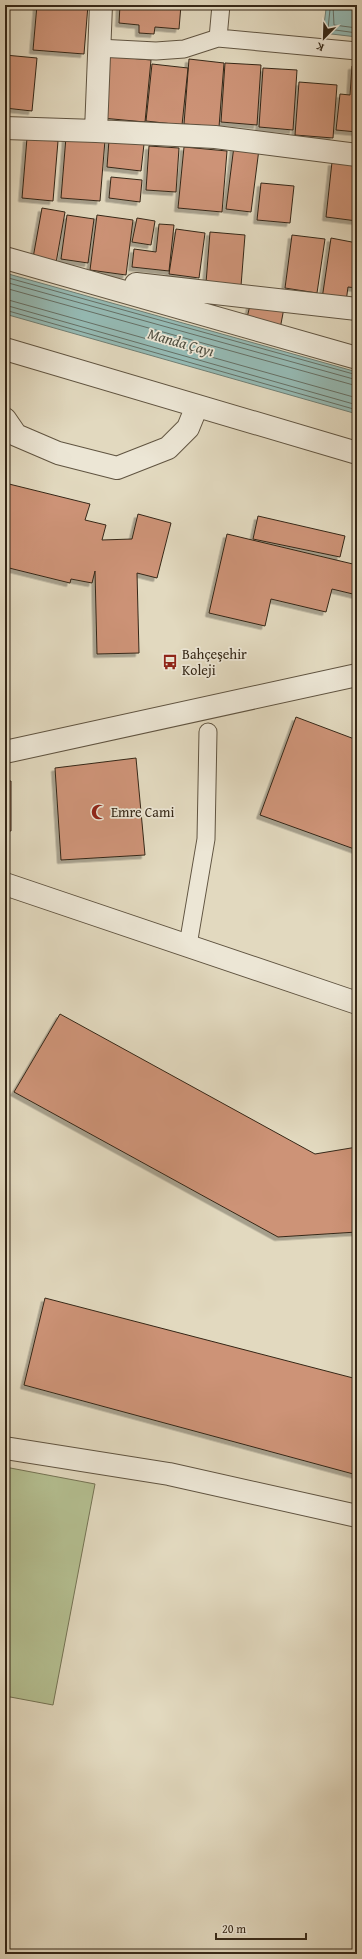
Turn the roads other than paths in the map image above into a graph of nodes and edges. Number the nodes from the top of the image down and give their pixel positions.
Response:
1 (101, 5) edge
2 (221, 5) edge
3 (218, 38) junction
4 (98, 48) junction
5 (357, 51) edge
6 (5, 128) edge
7 (96, 130) junction
8 (357, 155) edge
9 (5, 258) edge
10 (71, 277) junction
11 (357, 309) edge
12 (5, 349) edge
13 (357, 358) edge
14 (197, 406) junction
15 (5, 419) edge
16 (357, 453) edge
17 (357, 675) edge
18 (208, 732) dead end
19 (5, 752) edge
20 (5, 884) edge
21 (188, 945) junction
22 (357, 1003) edge
23 (5, 1448) edge
24 (357, 1516) edge

1 - 4 street
2 - 3 lane
3 - 4 lane
3 - 5 lane
4 - 7 street
6 - 7 street
7 - 8 street
9 - 10 street
10 - 11 street
10 - 13 street
12 - 14 street
14 - 15 street
14 - 16 street
17 - 19 street
18 - 21 lane
20 - 21 street
21 - 22 street
23 - 24 street

